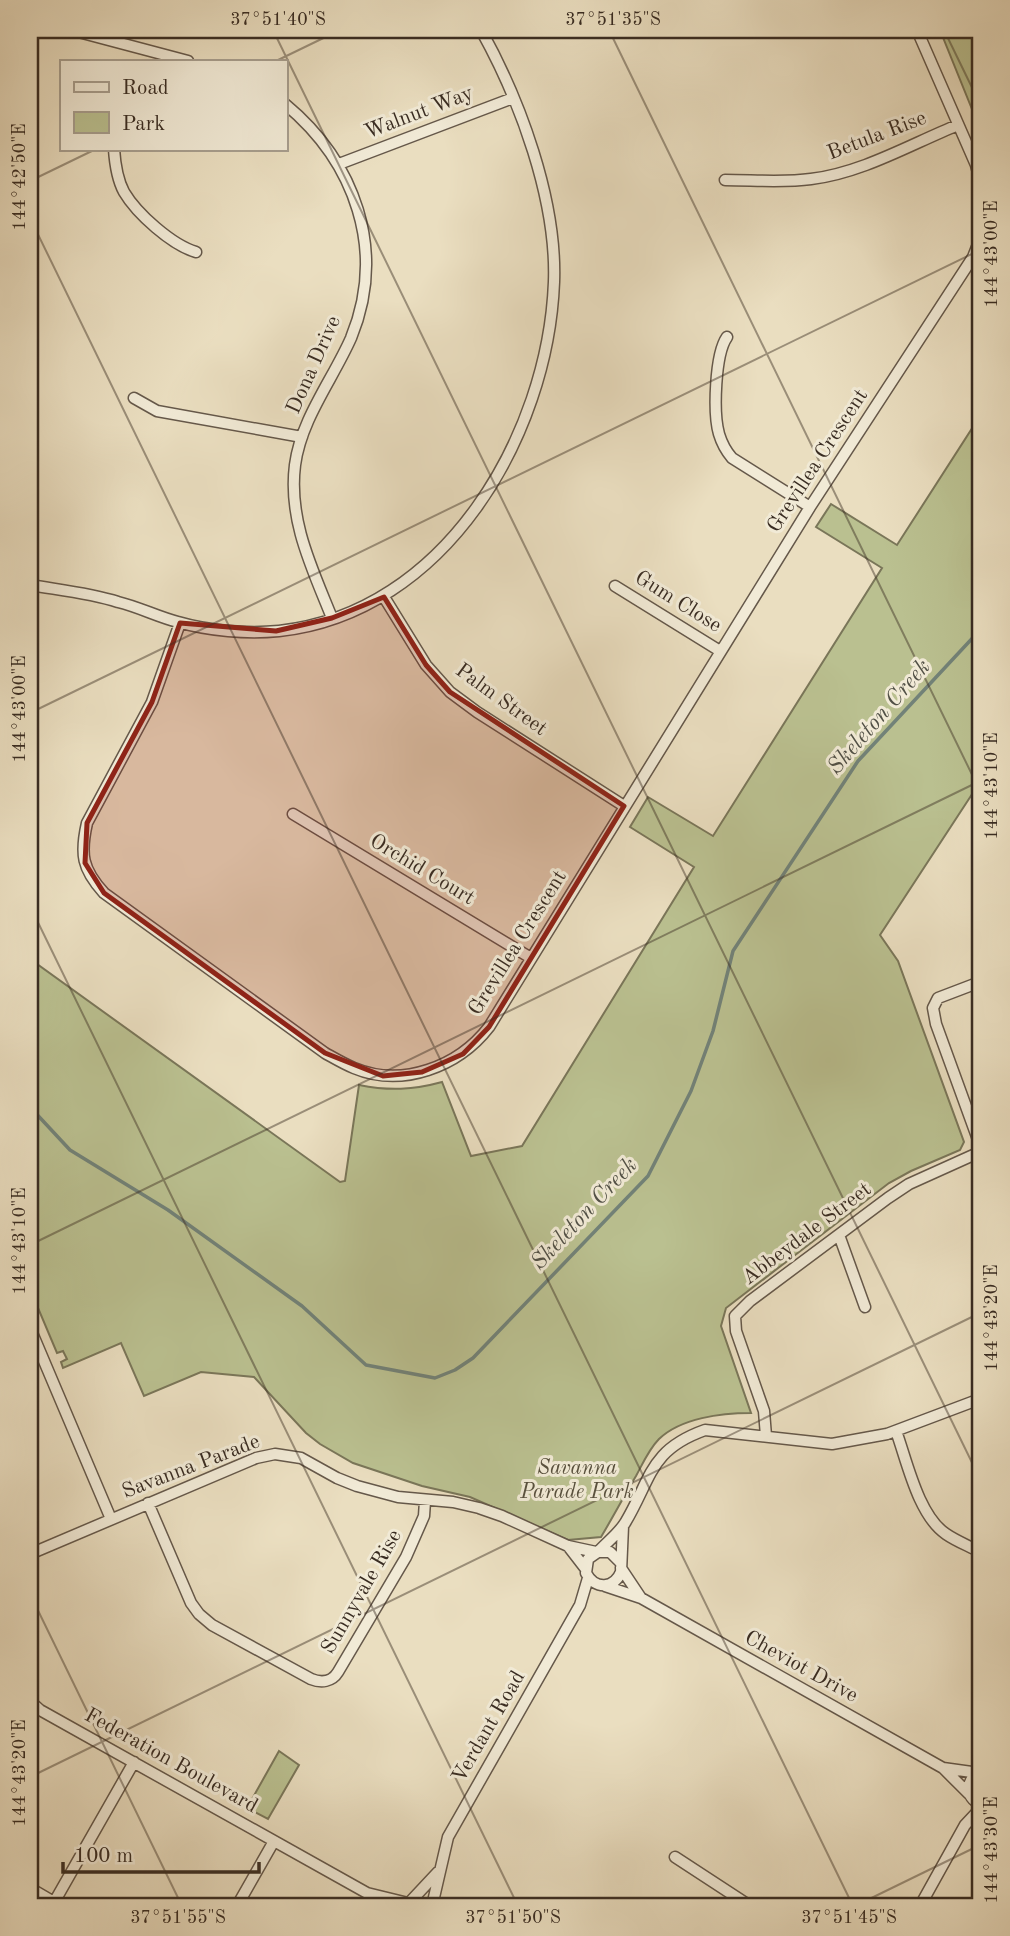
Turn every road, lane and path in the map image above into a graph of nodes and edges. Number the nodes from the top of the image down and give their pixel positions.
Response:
1 (71, 30) edge
2 (481, 30) edge
3 (917, 30) edge
4 (137, 48) junction
5 (134, 60) edge
6 (184, 60) edge
7 (513, 99) junction
8 (287, 106) edge
9 (957, 125) junction
10 (114, 150) edge
11 (339, 164) junction
12 (725, 180) dead end
13 (980, 180) edge
14 (980, 239) edge
15 (196, 252) dead end
16 (727, 337) dead end
17 (134, 398) dead end
18 (302, 436) junction
19 (810, 507) junction
20 (30, 585) edge
21 (615, 586) dead end
22 (384, 597) junction
23 (332, 618) junction
24 (180, 623) junction
25 (720, 651) junction
26 (624, 806) junction
27 (293, 814) dead end
28 (531, 958) junction
29 (980, 982) edge
30 (980, 1145) edge
31 (980, 1152) edge
32 (839, 1234) junction
33 (865, 1307) dead end
34 (30, 1328) edge
35 (980, 1399) edge
36 (896, 1431) junction
37 (766, 1436) junction
38 (425, 1501) junction
39 (148, 1503) junction
40 (111, 1519) junction
41 (623, 1526) junction
42 (568, 1546) junction
43 (597, 1552) junction
44 (980, 1552) edge
45 (30, 1554) edge
46 (620, 1565) junction
47 (587, 1573) junction
48 (604, 1586) junction
49 (641, 1598) junction
50 (580, 1605) junction
51 (30, 1702) edge
52 (134, 1762) junction
53 (943, 1768) junction
54 (980, 1773) edge
55 (969, 1794) junction
56 (980, 1807) edge
57 (965, 1825) junction
58 (274, 1841) junction
59 (675, 1857) dead end
60 (440, 1871) junction
61 (30, 1888) edge
62 (367, 1893) junction
63 (53, 1904) edge
64 (406, 1904) edge
65 (237, 1906) edge
66 (378, 1906) edge
67 (425, 1906) edge
68 (432, 1906) edge
69 (750, 1906) edge
70 (920, 1906) edge

1 - 4 street
2 - 7 street
3 - 9 street
4 - 5 street
4 - 6 street
7 - 11 street, Walnut Way
7 - 22 street
8 - 11 street, Dona Drive
9 - 12 street, Betula Rise
9 - 13 street
10 - 15 street
11 - 18 street, Dona Drive
14 - 19 street, Grevillea Crescent
16 - 19 street
17 - 18 street
18 - 23 street, Dona Drive
19 - 25 street, Grevillea Crescent
20 - 24 street
21 - 25 street, Gum Close
22 - 23 street
22 - 26 street, Palm Street
23 - 24 street
24 - 28 street, Grevillea Crescent
25 - 26 street, Grevillea Crescent
26 - 28 street, Grevillea Crescent
27 - 28 street, Orchid Court
29 - 30 street
31 - 32 street, Abbeydale Street
32 - 33 street
32 - 37 street, Abbeydale Street
34 - 40 street
35 - 36 street
36 - 37 street
36 - 44 street
37 - 41 street
38 - 39 street, Savanna Parade
38 - 39 street, Sunnyvale Rise
38 - 42 street, Savanna Parade
39 - 40 street, Savanna Parade
40 - 45 street, Savanna Parade
41 - 43 street
41 - 46 street
42 - 43 street, Savanna Parade
42 - 47 street, Savanna Parade
43 - 46 street
43 - 47 street
46 - 48 street
46 - 49 street, Cheviot Drive
47 - 48 street
47 - 50 street, Verdant Road
48 - 49 street, Cheviot Drive
48 - 50 street, Verdant Road
49 - 53 street, Cheviot Drive
50 - 60 street, Verdant Road
51 - 52 street, Federation Boulevard
52 - 58 street, Federation Boulevard
52 - 63 street
53 - 54 street, Cheviot Drive
53 - 55 street, Cheviot Drive
54 - 55 street
55 - 56 street, Cheviot Drive
55 - 57 street
56 - 57 street
57 - 70 street
58 - 62 street, Federation Boulevard
58 - 65 street
59 - 69 street
60 - 64 street, Verdant Road
60 - 68 street, Verdant Road
61 - 63 street
62 - 64 street, Federation Boulevard
62 - 66 street, Federation Boulevard
64 - 67 street, Federation Boulevard

